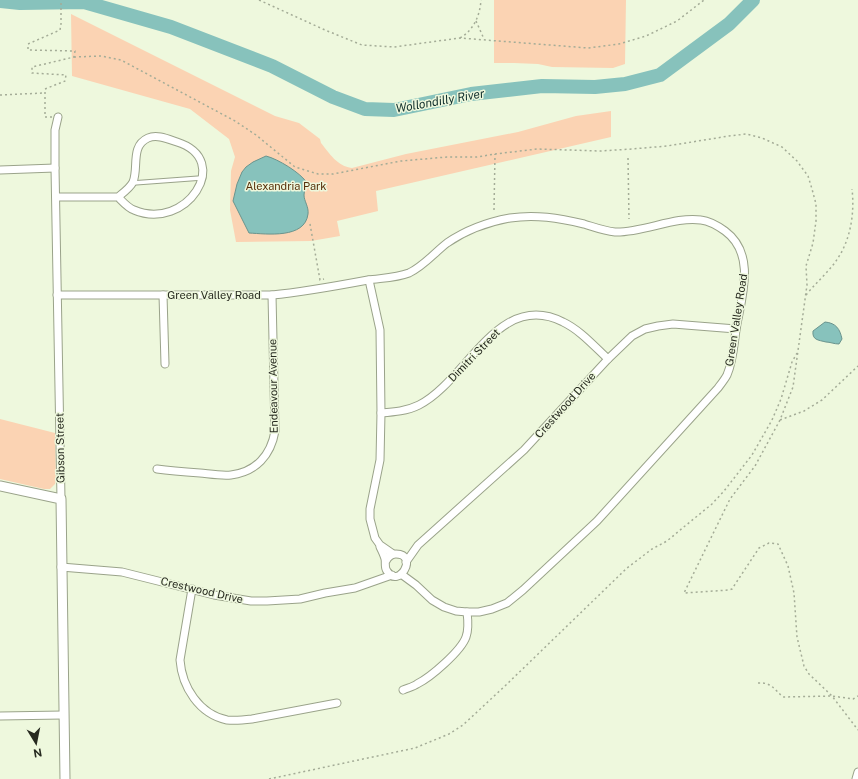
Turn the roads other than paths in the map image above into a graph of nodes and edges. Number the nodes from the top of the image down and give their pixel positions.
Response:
1 (58, 117) road end
2 (55, 168) junction
3 (0, 170) edge
4 (202, 178) junction
5 (132, 183) junction
6 (118, 197) junction
7 (56, 198) junction
8 (369, 280) junction
9 (57, 295) junction
10 (163, 295) junction
11 (272, 295) junction
12 (736, 329) junction
13 (608, 359) junction
14 (165, 364) dead end
15 (381, 413) junction
16 (157, 469) dead end
17 (0, 486) edge
18 (61, 499) junction
19 (380, 545) junction
20 (418, 545) junction
21 (393, 554) junction
22 (401, 556) junction
23 (386, 564) junction
24 (61, 567) junction
25 (405, 568) junction
26 (392, 575) junction
27 (367, 584) junction
28 (192, 589) junction
29 (467, 612) junction
30 (403, 690) dead end
31 (336, 703) dead end
32 (63, 715) junction
33 (0, 716) edge
34 (858, 772) edge
35 (65, 779) edge
36 (856, 779) edge

1 - 2 street, Gibson Street
2 - 3 street
2 - 7 street, Gibson Street
4 - 5 lane
4 - 5 street
4 - 6 street
5 - 6 street
6 - 7 street
7 - 9 street, Gibson Street
8 - 11 street, Green Valley Road
8 - 12 street, Green Valley Road
8 - 15 street
9 - 10 street, Green Valley Road
9 - 18 street, Gibson Street
10 - 11 street, Green Valley Road
10 - 14 street
11 - 16 street, Endeavour Avenue
12 - 13 street, Crestwood Drive
12 - 29 street, Green Valley Road
13 - 15 street, Dimitri Street
13 - 20 street, Crestwood Drive
15 - 19 street
17 - 18 street
18 - 24 street, Gibson Street
19 - 21 street
19 - 23 street
20 - 22 street, Crestwood Drive
20 - 25 street, Crestwood Drive
21 - 22 street
21 - 23 street
22 - 25 street
23 - 26 street
23 - 27 street, Crestwood Drive
24 - 28 street, Crestwood Drive
24 - 32 street, Gibson Street
25 - 26 street
25 - 29 street, Green Valley Road
26 - 27 street, Crestwood Drive
27 - 28 street, Crestwood Drive
28 - 31 street
29 - 30 street
32 - 33 street
32 - 35 street, Gibson Street
34 - 36 street

